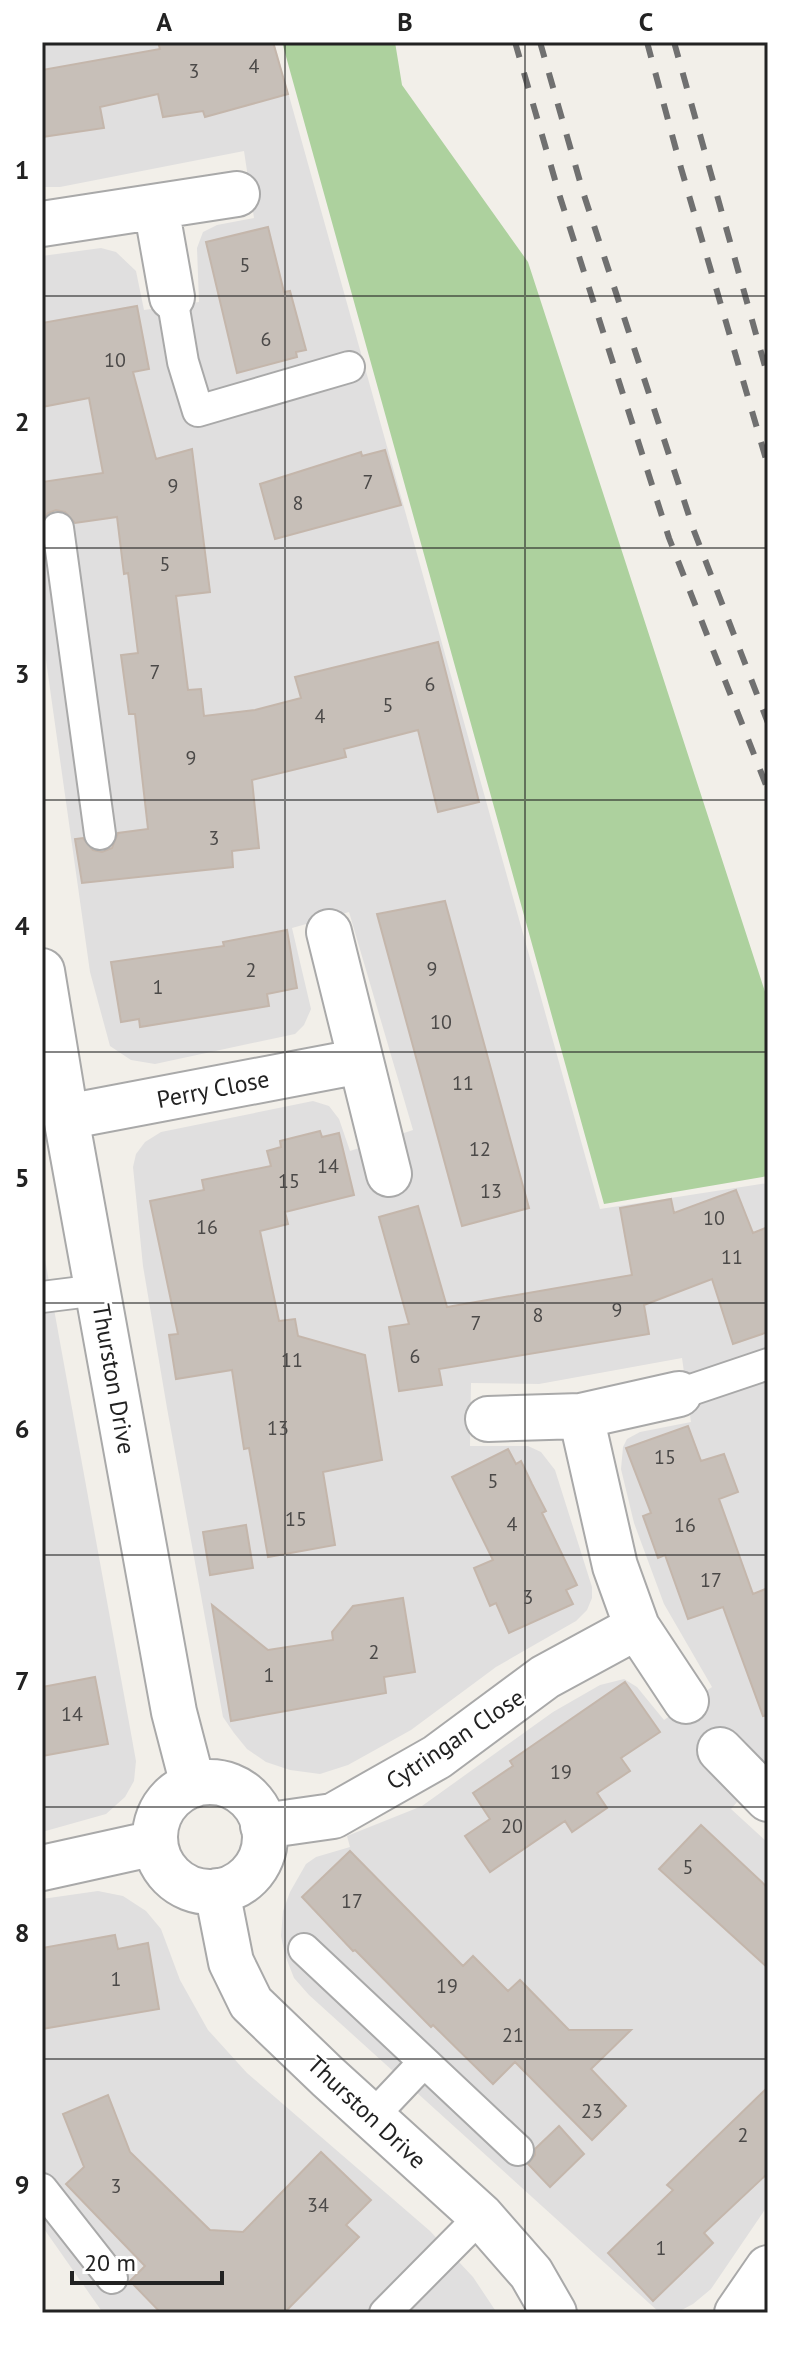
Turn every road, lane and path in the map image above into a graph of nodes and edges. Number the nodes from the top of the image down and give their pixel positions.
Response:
1 (237, 194) dead end
2 (156, 207) junction
3 (42, 224) edge
4 (172, 297) joint
5 (349, 367) dead end
6 (58, 528) dead end
7 (54, 581) edge
8 (100, 834) dead end
9 (329, 932) dead end
10 (42, 971) edge
11 (361, 1061) junction
12 (66, 1117) junction
13 (389, 1174) dead end
14 (98, 1290) junction
15 (42, 1297) edge
16 (768, 1364) edge
17 (679, 1394) joint
18 (581, 1416) junction
19 (488, 1419) dead end
20 (637, 1627) junction
21 (686, 1701) dead end
22 (720, 1750) dead end
23 (193, 1785) junction
24 (768, 1799) edge
25 (263, 1826) junction
26 (155, 1843) junction
27 (42, 1868) edge
28 (217, 1891) junction
29 (304, 1949) dead end
30 (424, 2062) junction
31 (372, 2117) junction
32 (518, 2150) dead end
33 (42, 2189) edge
34 (481, 2216) junction
35 (768, 2268) edge
36 (112, 2278) dead end
37 (385, 2313) edge
38 (554, 2313) edge
39 (737, 2313) edge

1 - 2 street
2 - 3 street
2 - 4 street
4 - 5 lane
6 - 7 lane
7 - 8 lane
9 - 11 street
10 - 12 street, Thurston Drive
11 - 12 street, Perry Close
11 - 13 street
12 - 14 street, Thurston Drive
14 - 15 lane
14 - 23 street, Thurston Drive
16 - 17 lane
17 - 18 street
18 - 19 street
18 - 20 street
20 - 21 street
20 - 25 street, Cytringan Close
22 - 24 street
23 - 25 street
23 - 26 street
25 - 28 street
26 - 27 street
26 - 28 street
28 - 31 street, Thurston Drive
29 - 30 lane
30 - 31 lane
30 - 32 lane
31 - 34 street, Thurston Drive
33 - 36 lane
34 - 37 lane
34 - 38 street, Thurston Drive
35 - 39 street

